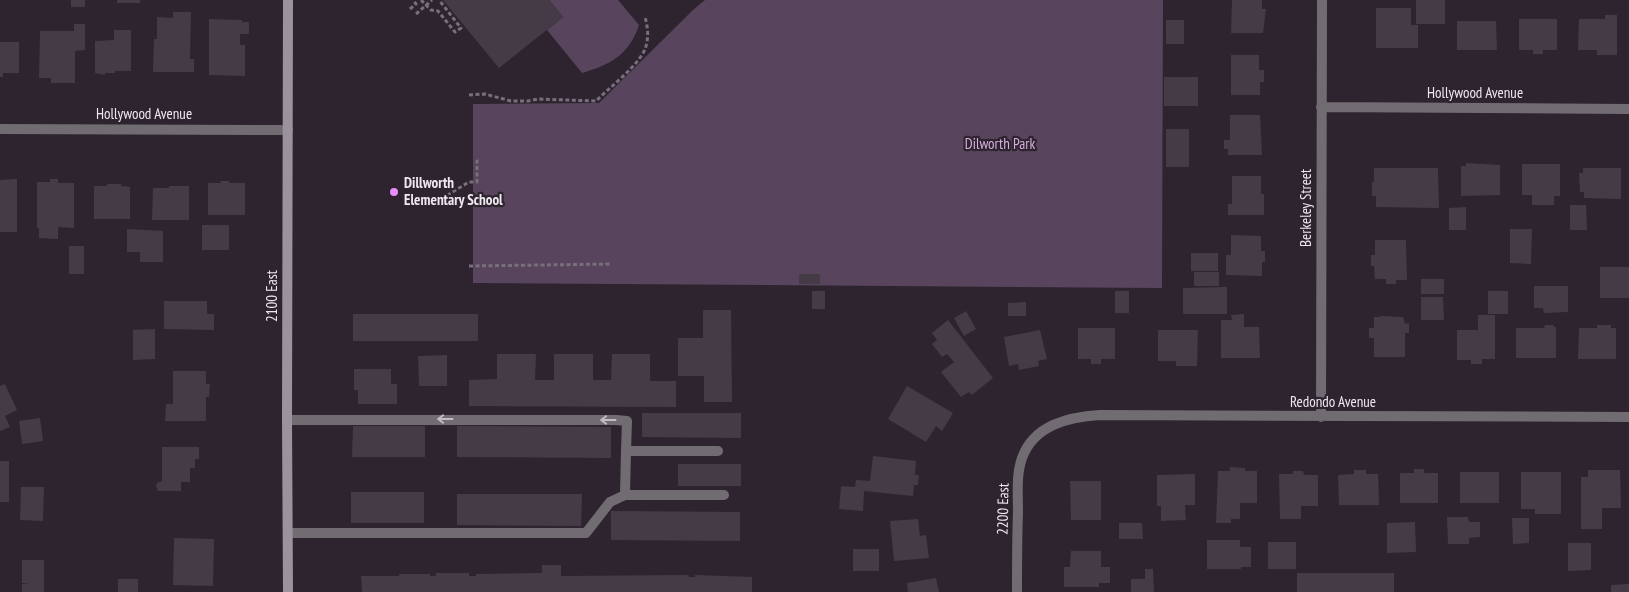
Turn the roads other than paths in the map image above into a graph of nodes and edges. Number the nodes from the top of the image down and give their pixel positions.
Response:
1 (288, 0) edge
2 (1322, 0) edge
3 (1322, 107) junction
4 (1629, 109) edge
5 (0, 129) edge
6 (288, 130) junction
7 (1321, 417) junction
8 (1629, 417) edge
9 (287, 420) junction
10 (1040, 432) joint
11 (626, 451) junction
12 (718, 451) dead end
13 (625, 495) junction
14 (724, 496) dead end
15 (288, 533) junction
16 (288, 592) edge
17 (1017, 592) edge

1 - 6 street, 2100 East
2 - 3 street, Berkeley Street
3 - 4 street, Hollywood Avenue
3 - 7 street, Berkeley Street
5 - 6 street, Hollywood Avenue
6 - 9 street, 2100 East
7 - 8 street, Redondo Avenue
7 - 10 street, Redondo Avenue
11 -> 9 street
9 - 15 street, 2100 East
10 - 17 street, 2200 East
11 - 12 street
11 - 13 street
13 - 14 street
13 - 15 street
15 - 16 street, 2100 East

